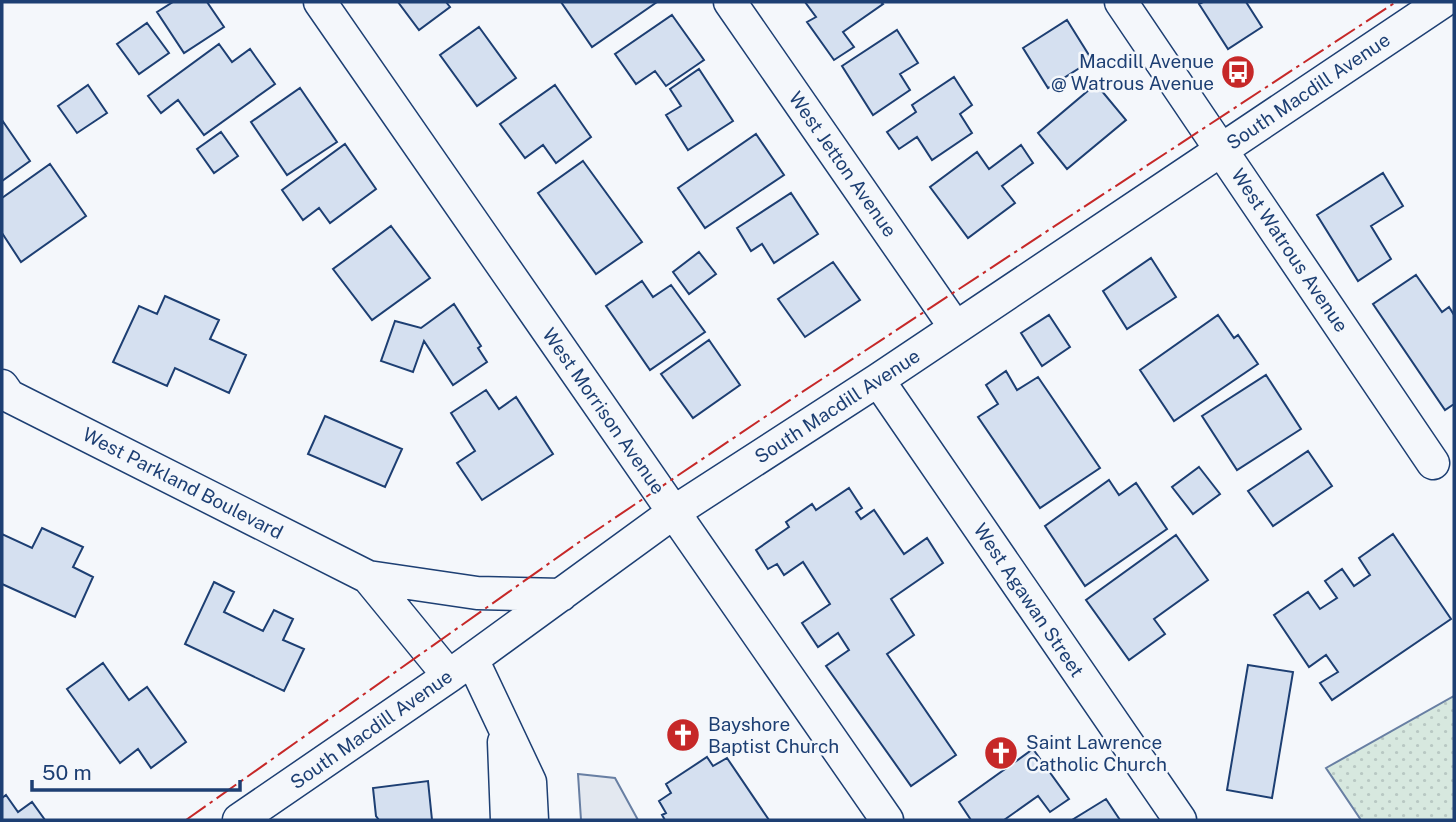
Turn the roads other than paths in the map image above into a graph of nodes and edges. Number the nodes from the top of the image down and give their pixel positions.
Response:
1 (320, 2) edge
2 (730, 2) edge
3 (1121, 2) edge
4 (1442, 2) edge
5 (1222, 149) junction
6 (955, 327) junction
7 (878, 380) junction
8 (4, 394) edge
9 (1433, 463) dead end
10 (674, 512) junction
11 (368, 577) junction
12 (561, 595) junction
13 (461, 668) junction
14 (503, 726) junction
15 (239, 820) edge
16 (508, 820) edge
17 (532, 820) edge
18 (887, 820) edge
19 (1180, 820) edge

1 - 10 street, West Morrison Avenue
2 - 6 street, West Jetton Avenue
3 - 5 street, West Watrous Avenue
4 - 5 street, South Macdill Avenue
5 - 6 street, South Macdill Avenue
5 - 9 street, West Watrous Avenue
6 - 7 street, South Macdill Avenue
7 - 10 street, South Macdill Avenue
7 - 19 street, West Agawan Street
8 - 11 street, West Parkland Boulevard
10 - 12 street, South Macdill Avenue
10 - 18 street, West Morrison Avenue
11 - 12 street, West Parkland Boulevard
11 - 13 street, West Parkland Boulevard
12 - 13 street, South Macdill Avenue
13 - 14 street, West Parkland Boulevard
13 - 15 street, South Macdill Avenue
14 - 16 street, West Parkland Boulevard
14 - 17 street, West Parkland Boulevard

